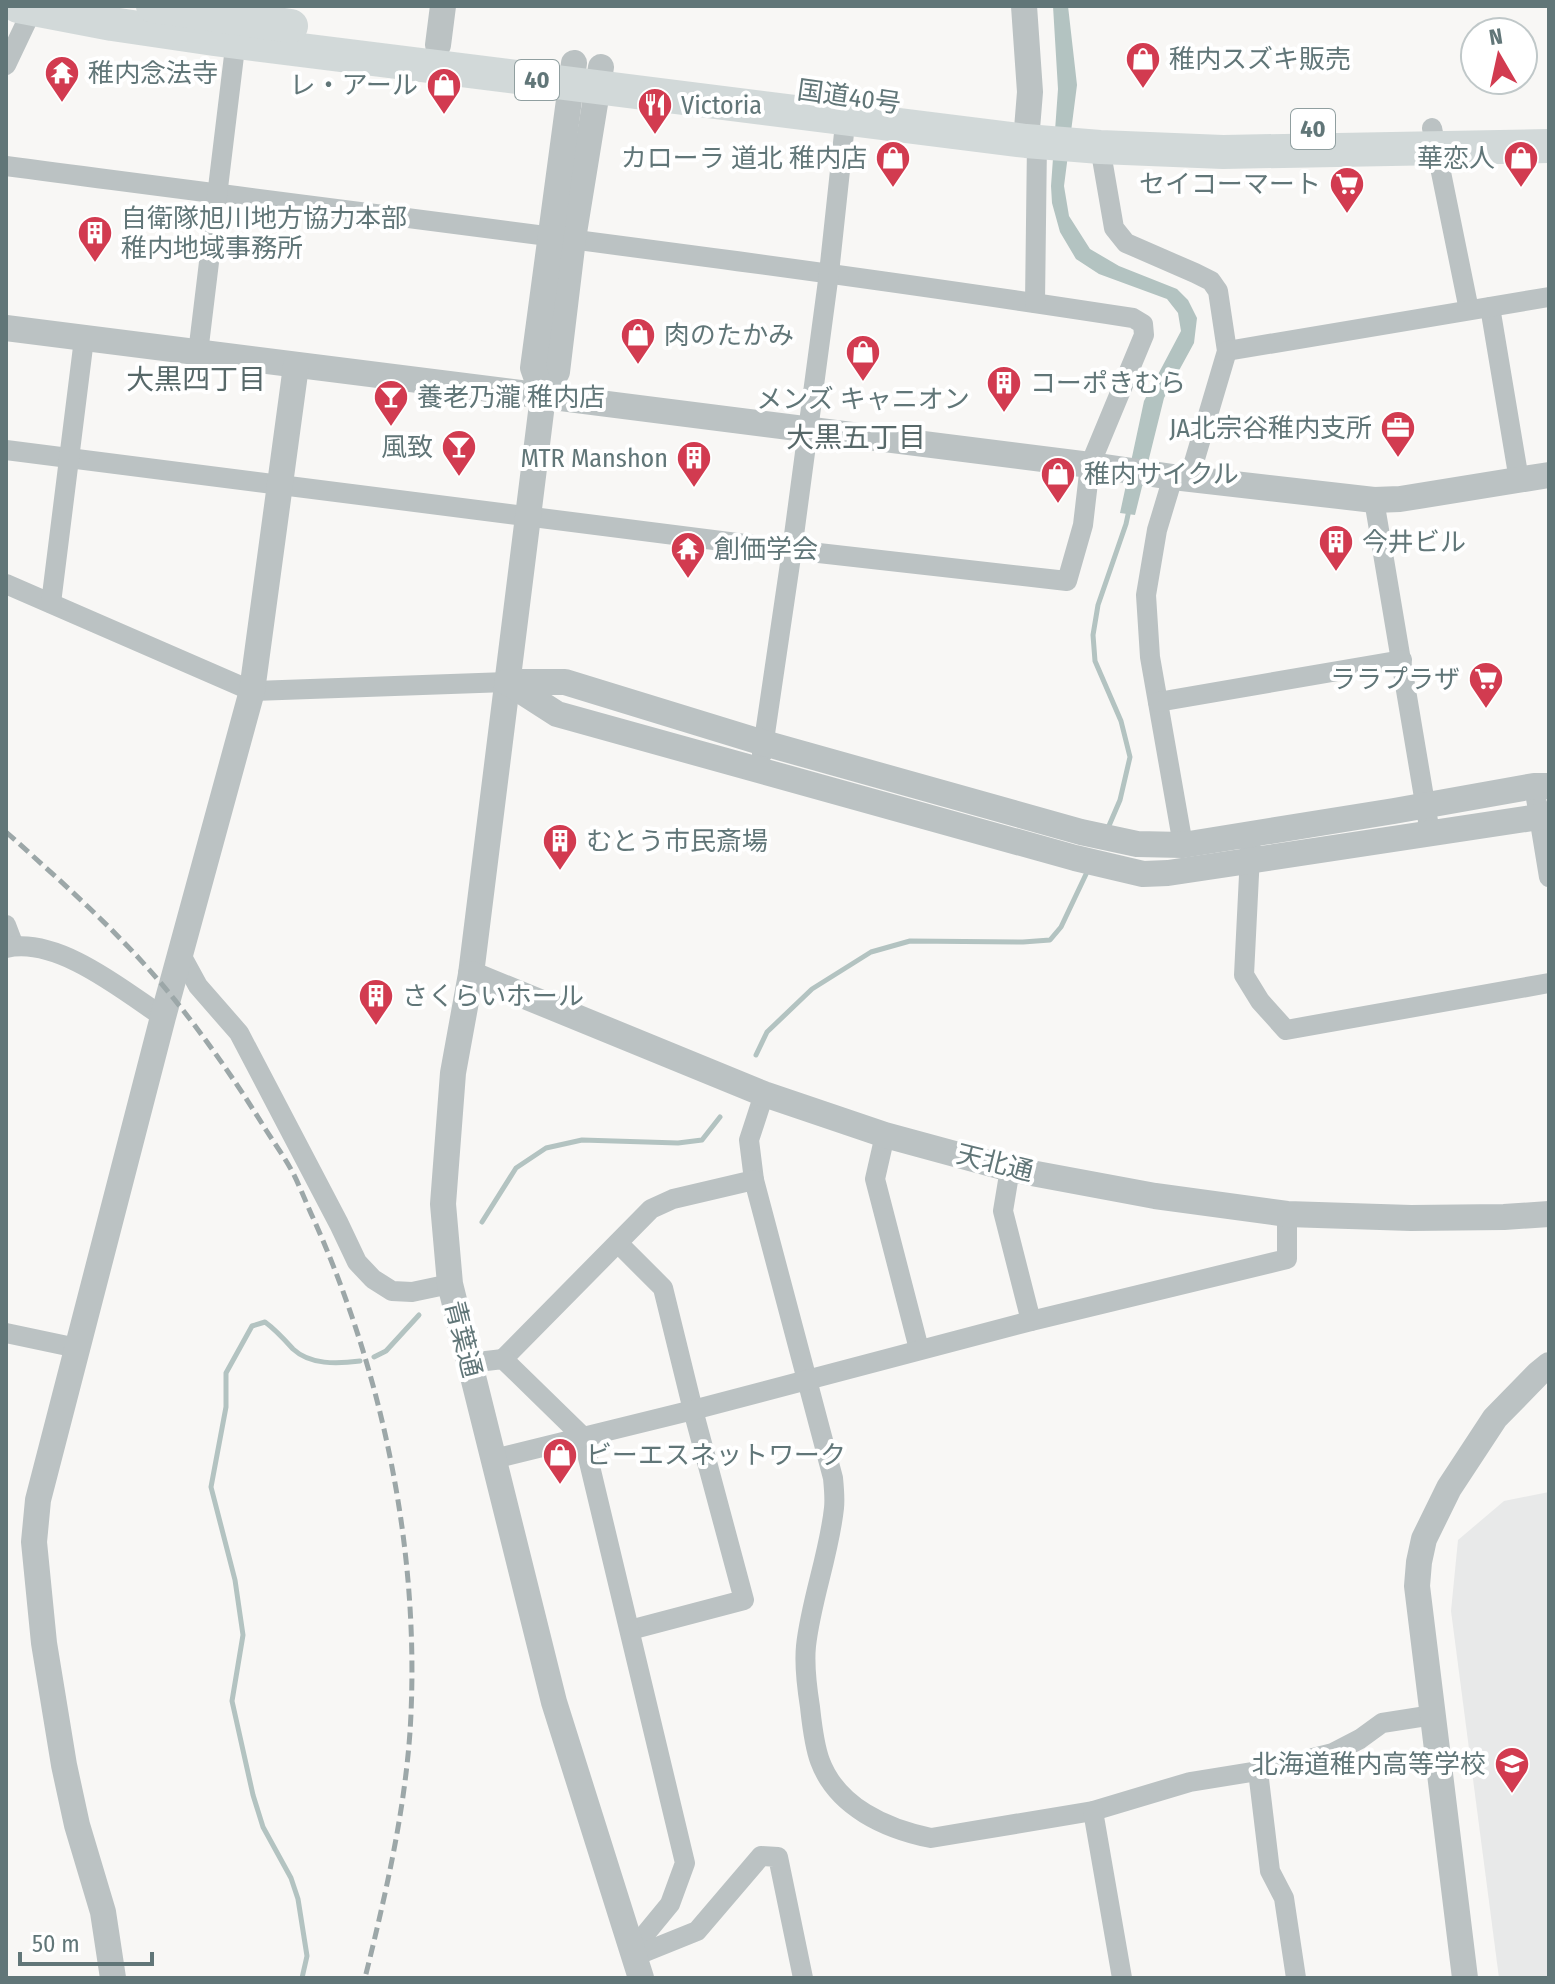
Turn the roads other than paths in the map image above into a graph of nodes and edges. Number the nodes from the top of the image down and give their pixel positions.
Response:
1 (153, 6) edge
2 (443, 6) edge
3 (1024, 6) edge
4 (27, 7) edge
5 (237, 30) junction
6 (438, 45) junction
7 (6, 65) edge
8 (586, 75) junction
9 (847, 108) junction
10 (1549, 126) edge
11 (1056, 135) junction
12 (1434, 138) junction
13 (1549, 146) edge
14 (6, 166) edge
15 (218, 194) junction
16 (562, 238) junction
17 (829, 273) junction
18 (1549, 297) edge
19 (1035, 303) junction
20 (1490, 307) junction
21 (1469, 310) junction
22 (6, 328) edge
23 (84, 339) junction
24 (1227, 351) junction
25 (198, 353) junction
26 (296, 366) junction
27 (543, 396) junction
28 (808, 430) junction
29 (6, 450) edge
30 (69, 458) junction
31 (1098, 466) junction
32 (1549, 475) edge
33 (1176, 477) junction
34 (1519, 480) junction
35 (280, 484) junction
36 (1374, 500) junction
37 (528, 515) junction
38 (792, 550) junction
39 (6, 584) edge
40 (51, 603) junction
41 (1402, 660) junction
42 (507, 682) junction
43 (252, 691) junction
44 (1158, 702) junction
45 (764, 743) junction
46 (759, 770) junction
47 (1542, 786) edge
48 (1425, 805) junction
49 (1544, 815) edge
50 (1430, 833) junction
51 (1183, 845) junction
52 (1251, 848) junction
53 (1549, 877) edge
54 (6, 925) edge
55 (10, 947) edge
56 (180, 953) junction
57 (471, 974) junction
58 (1549, 983) edge
59 (163, 1017) junction
60 (764, 1094) junction
61 (885, 1135) junction
62 (1010, 1169) junction
63 (754, 1180) junction
64 (1287, 1214) junction
65 (1549, 1214) edge
66 (618, 1243) junction
67 (450, 1284) junction
68 (1031, 1321) junction
69 (6, 1333) edge
70 (77, 1348) junction
71 (919, 1349) junction
72 (503, 1359) junction
73 (469, 1363) junction
74 (1549, 1365) edge
75 (807, 1379) junction
76 (693, 1410) junction
77 (583, 1437) junction
78 (494, 1459) junction
79 (630, 1630) junction
80 (1433, 1715) junction
81 (1258, 1771) junction
82 (1093, 1811) junction
83 (637, 1961) edge
84 (113, 1978) edge
85 (803, 1978) edge
86 (1122, 1978) edge
87 (1296, 1978) edge
88 (1465, 1978) edge

1 - 5 highway, 国道40号 / 40
2 - 6 street
3 - 11 street
4 - 5 highway, 国道40号 / 40
4 - 7 street
5 - 6 highway, 国道40号 / 40
5 - 8 highway, 国道40号 / 40
5 - 15 street
6 - 8 highway, 国道40号 / 40
8 - 9 highway, 国道40号 / 40
8 - 16 street, 青葉通
9 - 11 highway, 国道40号 / 40
9 - 17 street
10 - 12 highway, 国道40号 / 40
11 - 12 highway, 国道40号 / 40
11 - 19 street
11 - 24 street
12 - 13 highway, 国道40号 / 40
12 - 21 street
14 - 15 street
15 - 16 street
15 - 25 street
16 - 17 street
16 - 27 street, 青葉通
17 - 19 street
17 - 28 street
18 - 20 street
19 - 31 street
20 - 21 street
20 - 34 street
21 - 24 street
22 - 23 street
23 - 25 street
23 - 30 street
24 - 33 street
25 - 26 street
26 - 27 street
26 - 35 street
27 - 28 street
27 - 37 street, 青葉通
28 - 31 street
28 - 38 street
29 - 30 street
30 - 35 street
30 - 40 street
31 - 33 street
31 - 38 street
32 - 34 street
33 - 36 street
33 - 44 street
34 - 36 street
35 - 37 street
35 - 43 street
36 - 41 street
37 - 38 street
37 - 42 street, 青葉通
38 - 45 street
39 - 40 street
40 - 43 street
41 - 44 street
41 - 48 street
42 - 43 street
42 - 45 street
42 - 46 street
42 - 57 street, 青葉通
43 - 56 street
44 - 51 street
45 - 46 street
45 - 51 street
46 - 52 street
47 - 48 street
47 - 49 street
48 - 50 street
48 - 52 street
49 - 50 street
49 - 53 street
50 - 52 street
51 - 52 street
52 - 58 street
54 - 55 street
55 - 59 street
56 - 59 street
56 - 67 street
57 - 60 street, 天北通
57 - 67 street, 青葉通
59 - 70 street
60 - 61 street, 天北通
60 - 63 street
61 - 62 street, 天北通
61 - 71 street
62 - 64 street, 天北通
62 - 68 street
63 - 66 street
63 - 75 street
64 - 65 street, 天北通
64 - 68 street
66 - 72 street
66 - 76 street
67 - 73 street, 青葉通
68 - 71 street
69 - 70 street
70 - 84 street
71 - 75 street
72 - 73 street
72 - 77 street
73 - 78 street, 青葉通
74 - 80 street
75 - 76 street
75 - 82 street
76 - 77 street
76 - 79 street
77 - 78 street
77 - 79 street
78 - 83 street, 青葉通
79 - 83 street
80 - 81 street
80 - 88 street
81 - 82 street
81 - 87 street
82 - 86 street
83 - 85 street

